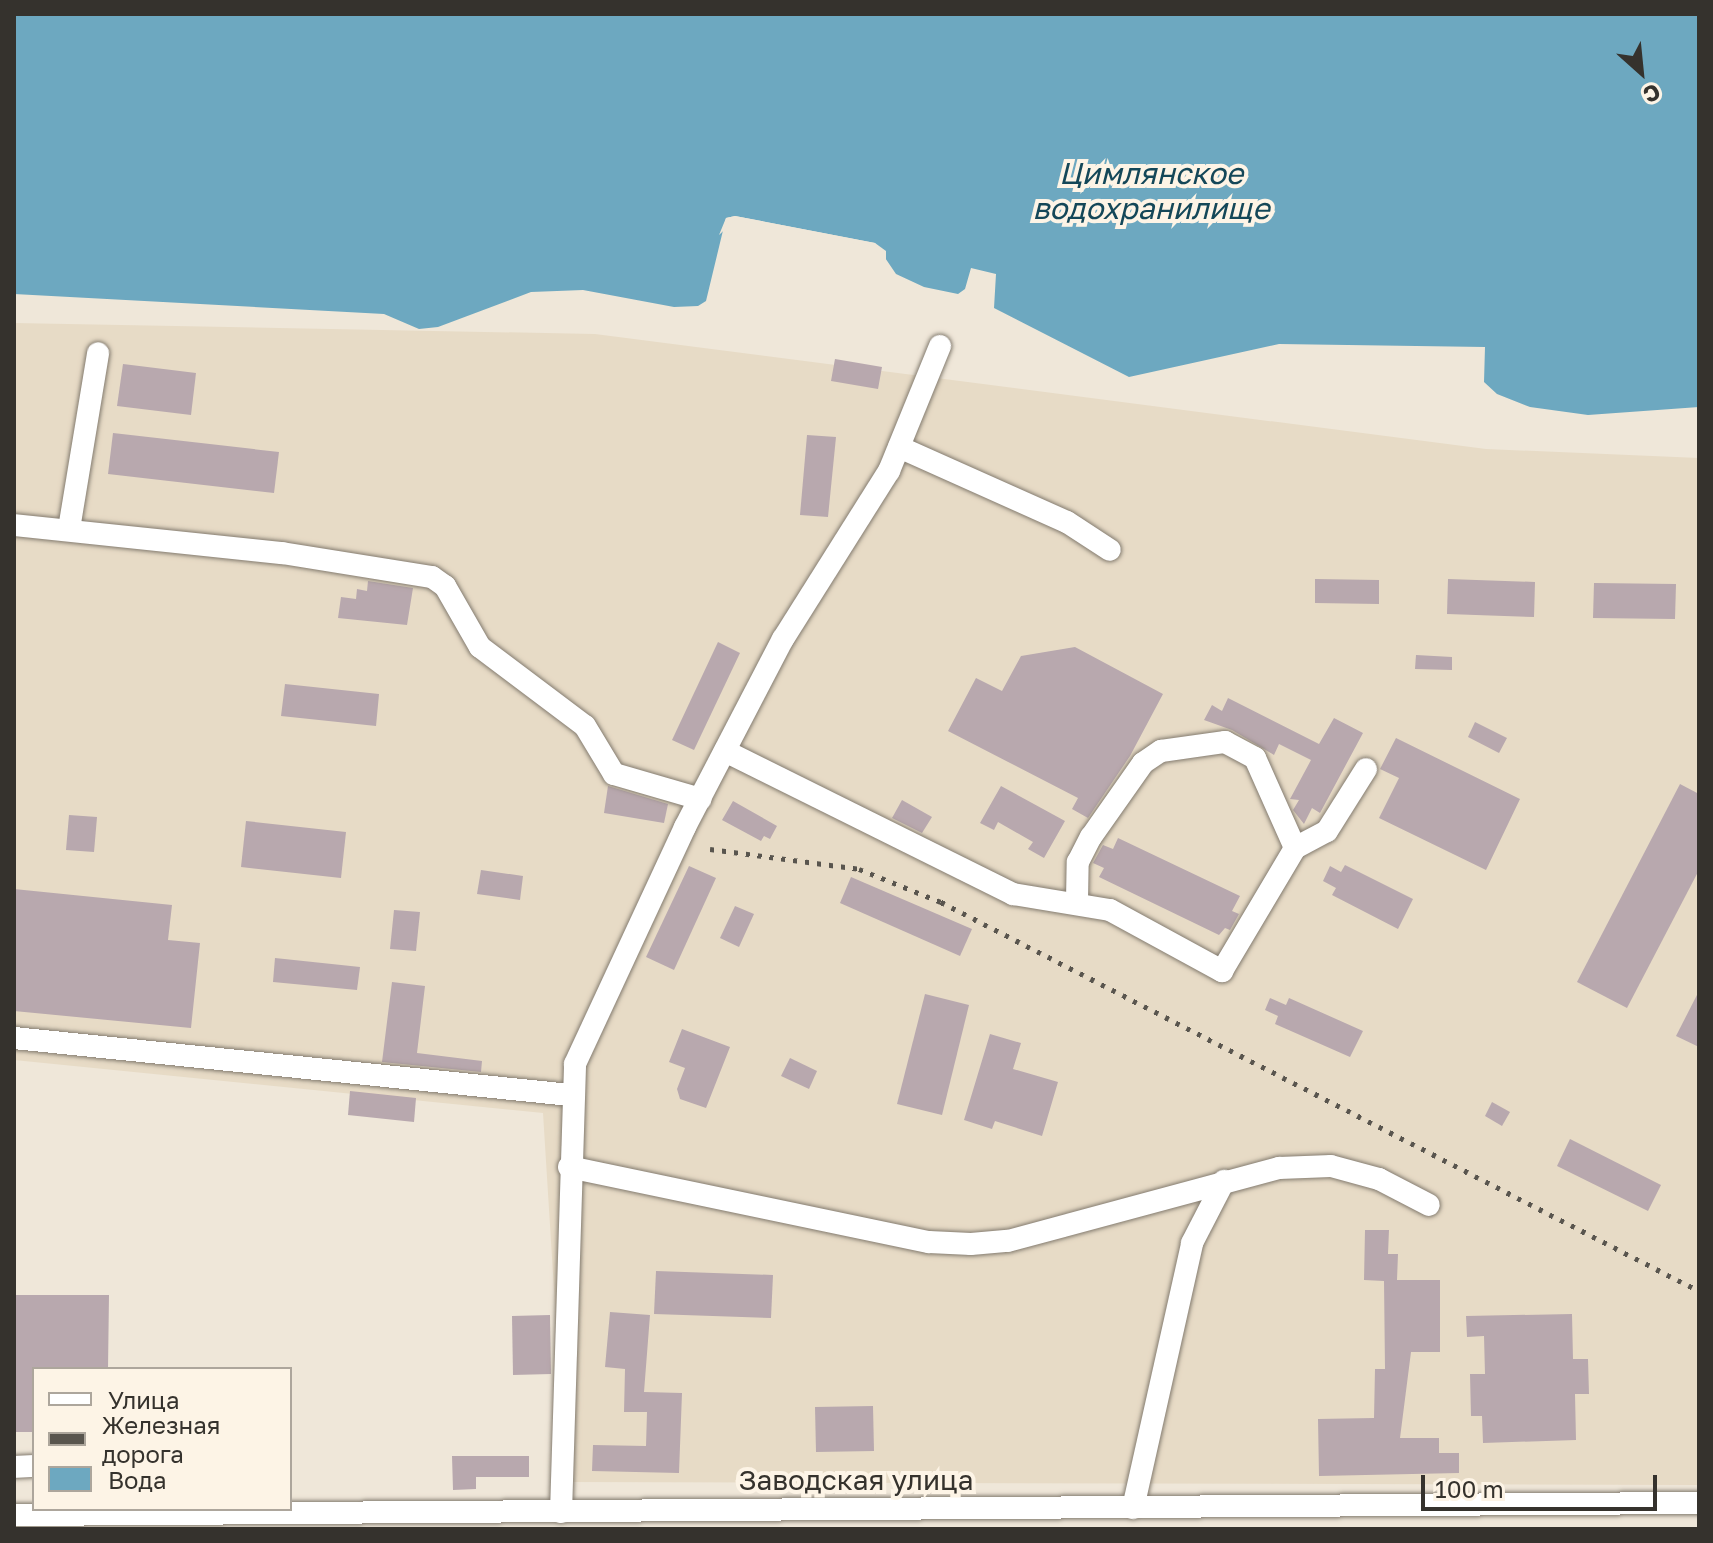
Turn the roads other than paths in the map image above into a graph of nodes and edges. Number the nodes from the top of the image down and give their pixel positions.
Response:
1 (940, 346) dead end
2 (98, 353) dead end
3 (899, 447) junction
4 (14, 525) edge
5 (69, 529) junction
6 (1110, 550) dead end
7 (725, 751) junction
8 (1366, 769) dead end
9 (700, 799) junction
10 (1295, 848) junction
11 (1077, 901) junction
12 (14, 1038) edge
13 (570, 1095) junction
14 (569, 1167) junction
15 (1224, 1181) junction
16 (1429, 1205) dead end
17 (1699, 1503) edge
18 (1133, 1508) junction
19 (125, 1512) edge
20 (561, 1512) junction
21 (14, 1515) edge

1 - 3 street
2 - 5 street
3 - 6 street
3 - 7 street
4 - 5 street
5 - 9 street
7 - 9 street
7 - 11 street
8 - 10 street
9 - 13 street
10 - 11 street
10 - 11 street
12 - 13 street
13 - 14 street
14 - 15 street
14 - 20 street
15 - 16 street
15 - 18 street
17 - 18 street, Заводская улица
18 - 20 street, Заводская улица
19 - 20 street, Заводская улица
19 - 21 street, Заводская улица

